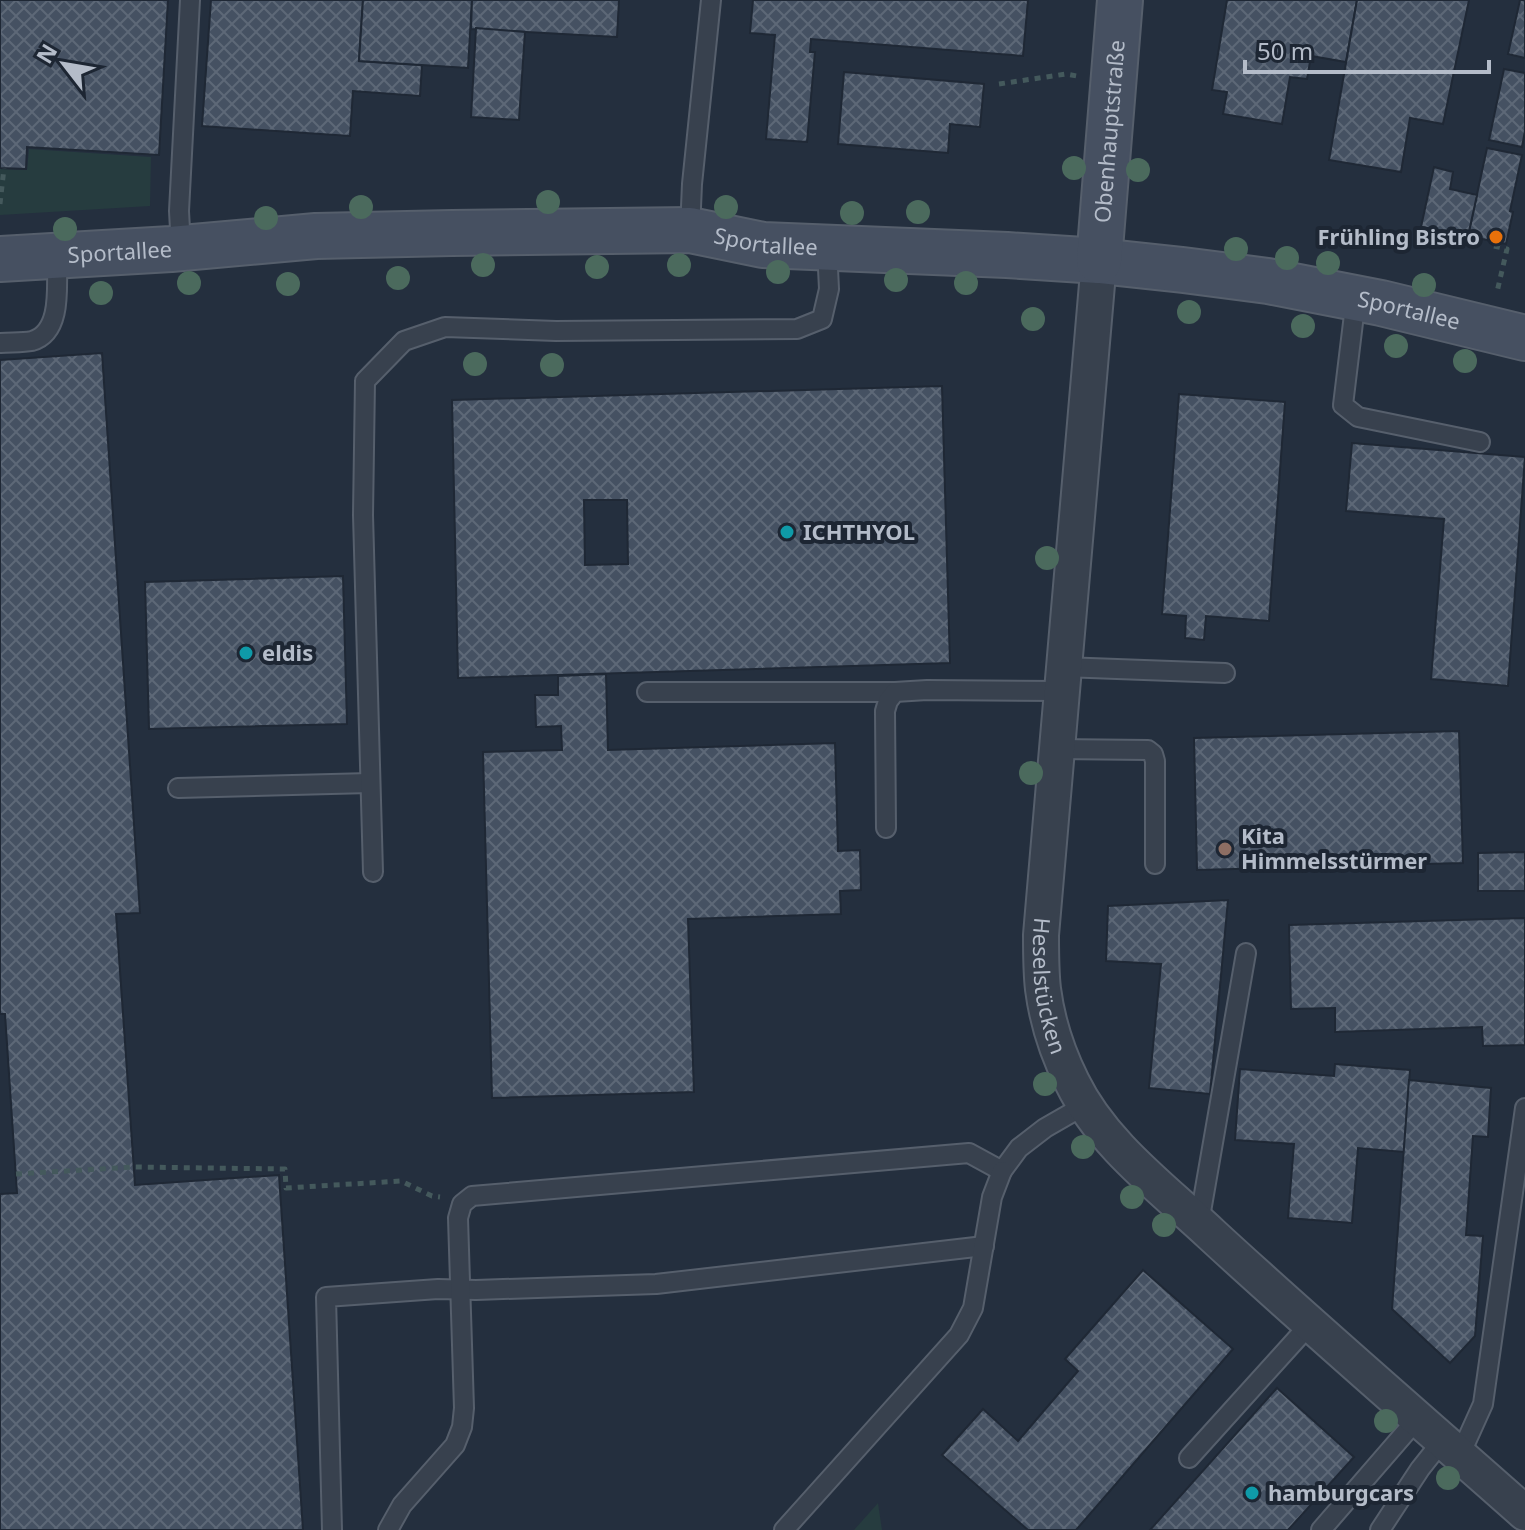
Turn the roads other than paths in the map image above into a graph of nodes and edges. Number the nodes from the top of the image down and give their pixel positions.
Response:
1 (190, 0) edge
2 (711, 0) edge
3 (1120, 0) edge
4 (690, 230) junction
5 (181, 248) junction
6 (827, 248) junction
7 (57, 255) junction
8 (0, 259) edge
9 (1099, 261) junction
10 (1356, 298) junction
11 (1507, 333) edge
12 (0, 343) edge
13 (1480, 442) dead end
14 (1225, 673) dead end
15 (1062, 679) junction
16 (647, 692) dead end
17 (895, 692) junction
18 (1056, 749) junction
19 (370, 783) junction
20 (178, 788) dead end
21 (886, 828) dead end
22 (1155, 864) dead end
23 (373, 872) dead end
24 (1246, 953) dead end
25 (1085, 1105) junction
26 (1525, 1108) edge
27 (1002, 1171) junction
28 (1199, 1223) junction
29 (984, 1246) junction
30 (459, 1290) junction
31 (1311, 1323) junction
32 (1441, 1438) junction
33 (1189, 1458) dead end
34 (1525, 1513) edge
35 (332, 1530) edge
36 (388, 1530) edge
37 (784, 1530) edge
38 (1321, 1530) edge
39 (1380, 1530) edge

1 - 5 lane
2 - 4 lane
3 - 9 street, Obenhauptstraße
4 - 5 street, Sportallee
4 - 6 street, Sportallee
5 - 7 street, Sportallee
6 - 9 street, Sportallee
6 - 19 lane
7 - 8 street, Sportallee
7 - 12 lane
9 - 10 street, Sportallee
9 - 15 street, Heselstücken
10 - 11 street, Sportallee
10 - 13 lane
14 - 15 lane
15 - 17 lane
15 - 18 street, Heselstücken
16 - 17 lane
17 - 21 lane
18 - 22 lane
18 - 25 street, Heselstücken
19 - 20 lane
19 - 23 lane
24 - 28 lane
25 - 27 lane
25 - 28 street, Heselstücken
26 - 32 lane
27 - 29 lane
27 - 30 lane
28 - 31 street, Heselstücken
29 - 30 lane
29 - 37 lane
30 - 35 lane
30 - 36 lane
31 - 32 street, Heselstücken
31 - 33 lane
32 - 34 street, Heselstücken
32 - 38 lane
32 - 39 lane

